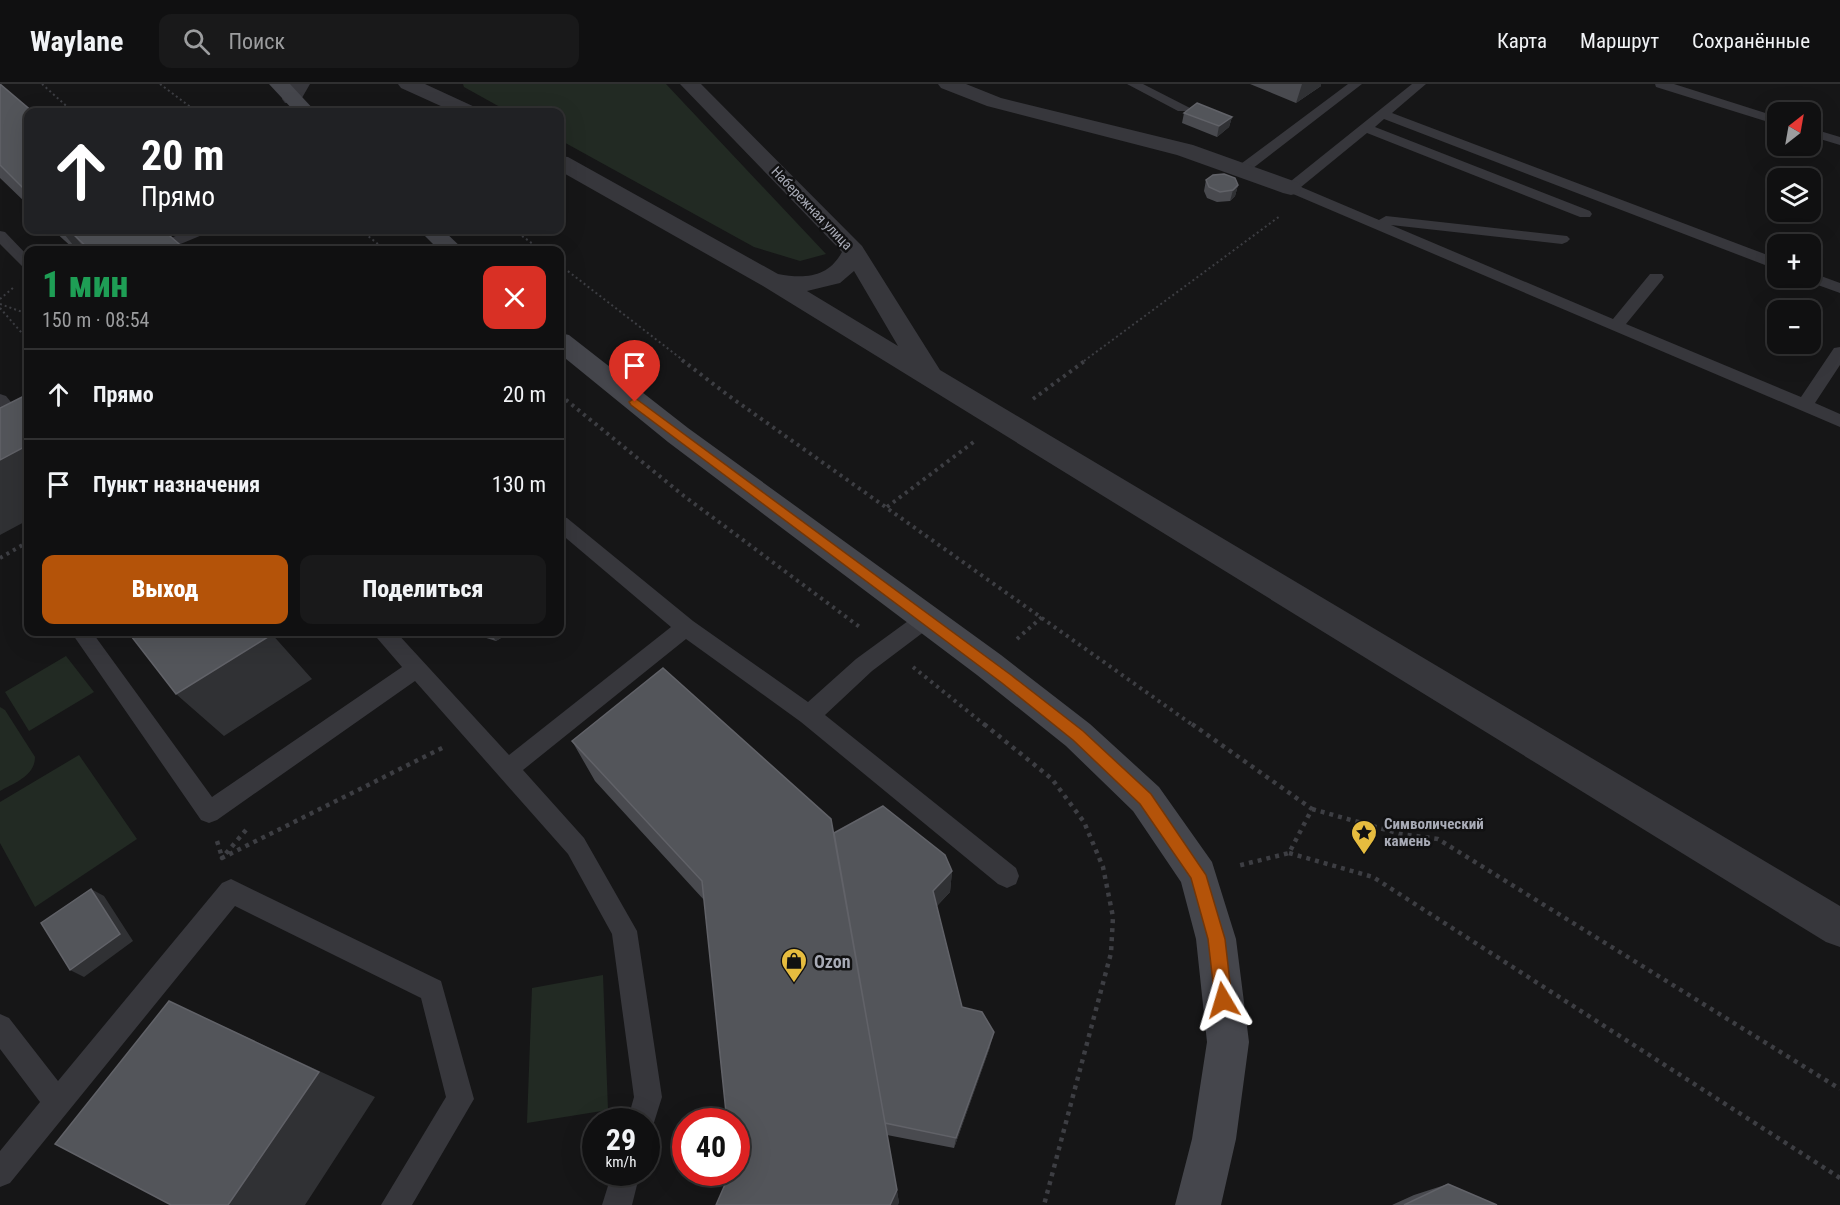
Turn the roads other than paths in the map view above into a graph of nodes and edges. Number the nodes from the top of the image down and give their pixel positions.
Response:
1 (408, 84) edge
2 (690, 84) edge
3 (1133, 84) edge
4 (1356, 84) edge
5 (1420, 84) edge
6 (1661, 84) edge
7 (961, 86) edge
8 (461, 108) edge
9 (1184, 108) dead end
10 (1383, 114) junction
11 (1767, 118) edge
12 (1365, 128) junction
13 (1821, 135) edge
14 (1840, 141) edge
15 (564, 164) edge
16 (1243, 169) junction
17 (1300, 191) junction
18 (1585, 214) dead end
19 (1364, 218) junction
20 (192, 234) edge
21 (434, 234) edge
22 (0, 235) edge
23 (1562, 239) dead end
24 (164, 246) edge
25 (448, 246) edge
26 (854, 251) junction
27 (24, 260) edge
28 (1767, 261) edge
29 (1656, 277) dead end
30 (772, 280) junction
31 (1821, 281) edge
32 (1840, 288) edge
33 (1616, 326) junction
34 (564, 344) edge
35 (1840, 352) edge
36 (932, 378) junction
37 (0, 400) edge
38 (1804, 406) junction
39 (1840, 421) edge
40 (24, 430) edge
41 (24, 437) edge
42 (9, 445) edge
43 (564, 526) edge
44 (926, 619) junction
45 (686, 627) junction
46 (84, 636) edge
47 (388, 636) edge
48 (417, 668) junction
49 (809, 715) junction
50 (509, 768) junction
51 (1007, 876) dead end
52 (1840, 928) edge
53 (0, 1027) edge
54 (58, 1103) junction
55 (645, 1108) edge
56 (0, 1173) edge
57 (622, 1186) edge
58 (396, 1205) edge
59 (617, 1205) edge
60 (1198, 1205) edge

1 - 8 street
2 - 26 street, Набережная улица
3 - 9 lane
4 - 16 lane
5 - 10 lane
6 - 11 lane
7 - 16 street
10 - 12 lane
10 - 28 lane
12 - 17 lane
12 - 18 lane
13 - 14 lane
15 - 30 street
16 - 17 street
17 - 19 lane
19 - 23 lane
19 - 33 lane
20 - 24 lane
21 - 25 street
22 - 27 lane
26 - 30 street
26 - 36 street, Набережная улица
29 - 33 lane
30 - 36 street
31 - 32 lane
33 - 38 lane
34 - 44 street
35 - 38 lane
36 - 52 street
37 - 40 lane
38 - 39 lane
41 - 42 lane
43 - 45 lane
44 - 49 lane
44 - 60 street
45 - 49 lane
45 - 50 lane
46 - 48 lane
47 - 48 lane
48 - 50 lane
49 - 51 lane
50 - 55 lane
53 - 54 lane
54 - 56 lane
54 - 58 lane
57 - 59 lane

